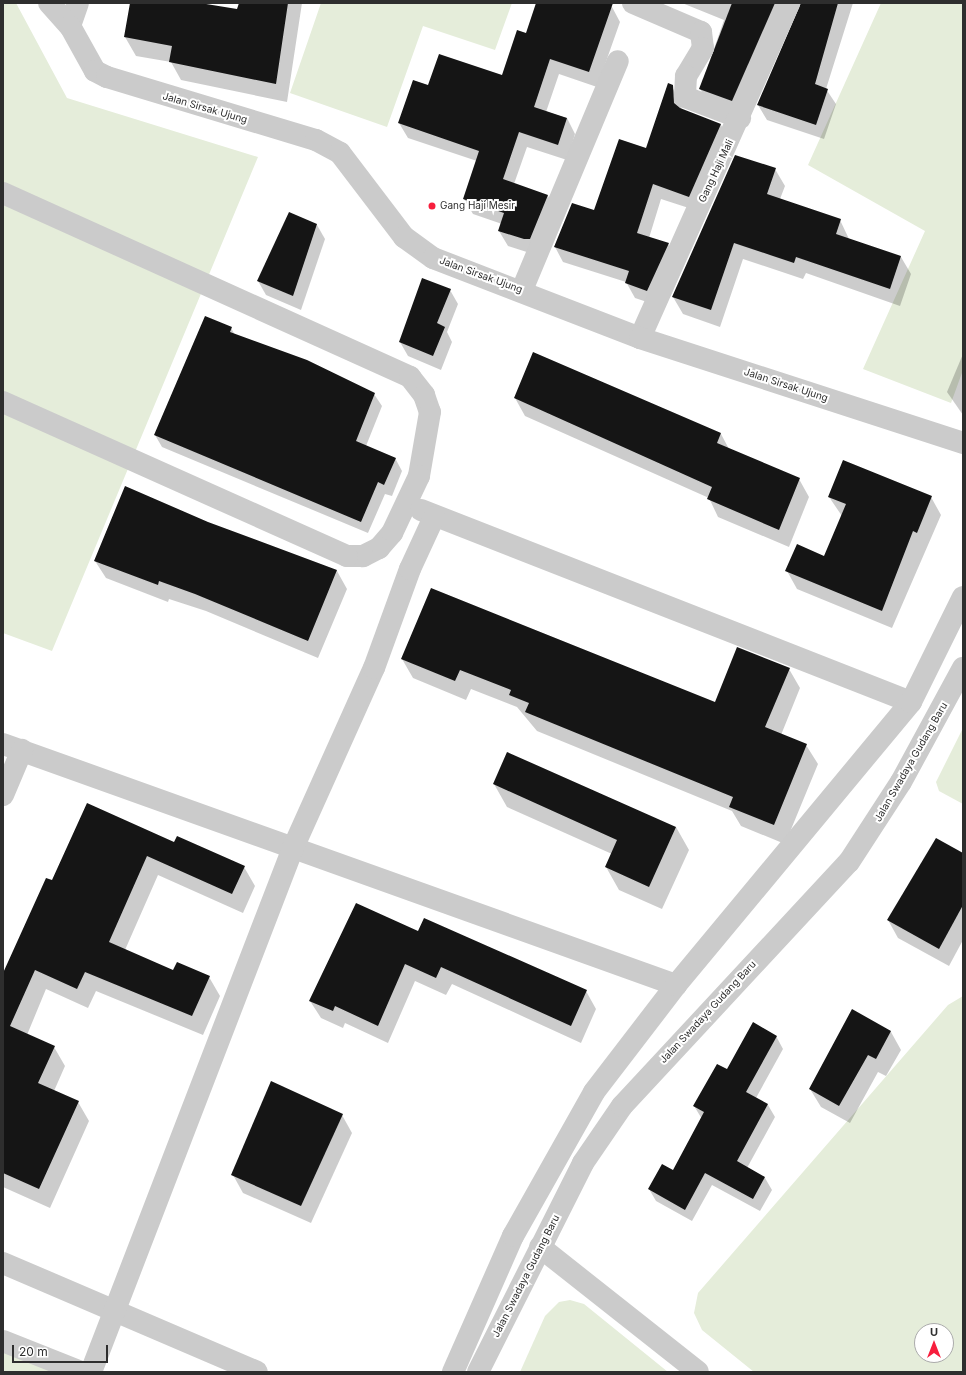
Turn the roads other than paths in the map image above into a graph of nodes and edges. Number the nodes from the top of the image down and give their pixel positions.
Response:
1 (49, 3) edge
2 (78, 3) edge
3 (633, 3) edge
4 (788, 3) edge
5 (70, 26) junction
6 (618, 60) dead end
7 (740, 118) junction
8 (3, 193) edge
9 (522, 290) junction
10 (640, 338) junction
11 (3, 402) edge
12 (963, 443) edge
13 (409, 504) junction
14 (434, 517) junction
15 (963, 597) edge
16 (963, 668) edge
17 (912, 702) junction
18 (12, 747) edge
19 (3, 794) edge
20 (293, 848) junction
21 (676, 985) junction
22 (540, 1247) junction
23 (3, 1263) edge
24 (115, 1311) junction
25 (3, 1341) edge
26 (81, 1372) edge
27 (91, 1372) edge
28 (257, 1372) edge
29 (453, 1372) edge
30 (478, 1372) edge
31 (698, 1372) edge

1 - 5 street, Jalan Sirsak Ujung
2 - 5 street
3 - 7 street
4 - 7 street, Gang Haji Mali
5 - 9 street, Jalan Sirsak Ujung
6 - 9 street
7 - 10 street, Gang Haji Mali
8 - 13 street
9 - 10 street, Jalan Sirsak Ujung
10 - 12 street, Jalan Sirsak Ujung
11 - 13 street
13 - 14 street
14 - 17 street
14 - 20 street
15 - 17 street
16 - 22 street, Jalan Swadaya Gudang Baru
17 - 21 street
18 - 19 street
18 - 20 street
20 - 21 street
20 - 24 street
21 - 29 street
22 - 30 street, Jalan Swadaya Gudang Baru
22 - 31 street
23 - 24 street
24 - 27 street
24 - 28 street
25 - 26 street

